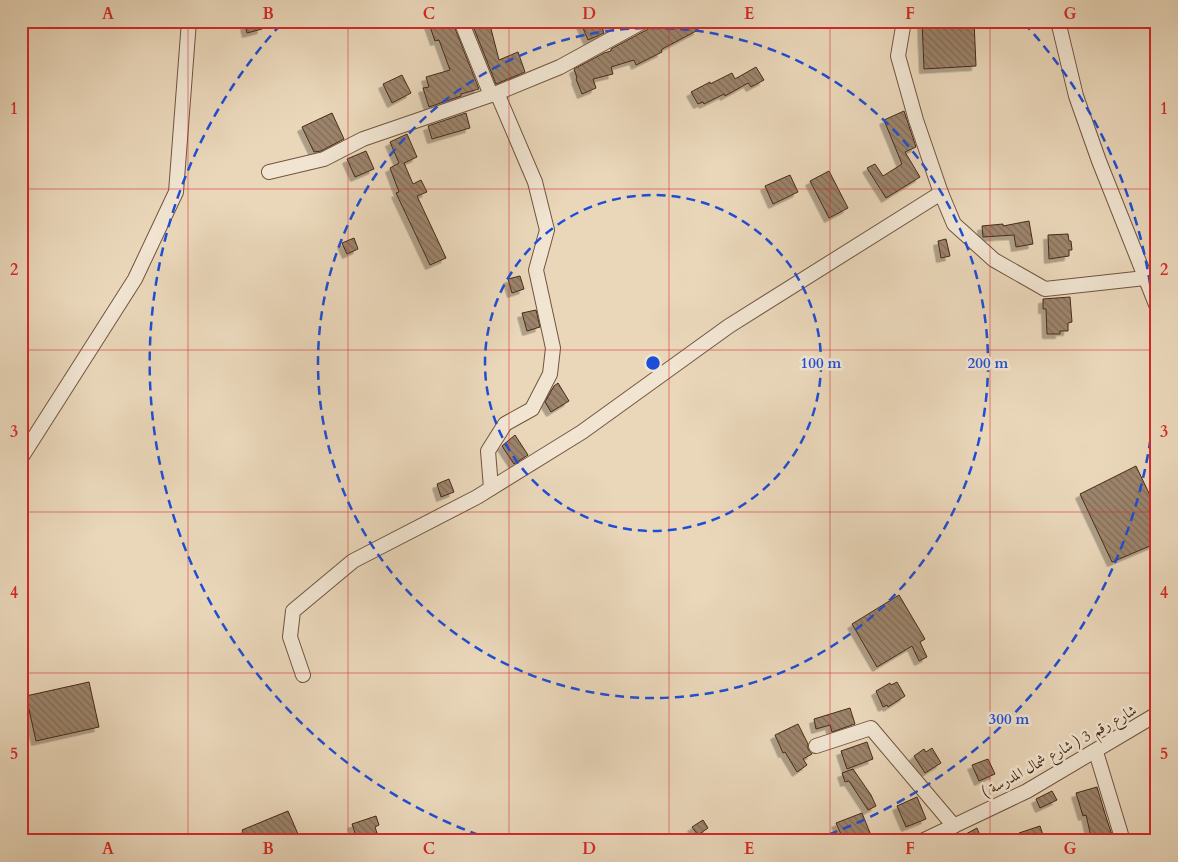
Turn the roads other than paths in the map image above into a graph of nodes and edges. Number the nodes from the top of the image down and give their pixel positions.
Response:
1 (189, 21) edge
2 (461, 21) edge
3 (644, 21) edge
4 (904, 21) edge
5 (1058, 21) edge
6 (494, 94) junction
7 (269, 172) dead end
8 (941, 193) junction
9 (1145, 278) junction
10 (1157, 306) edge
11 (21, 458) edge
12 (491, 488) junction
13 (302, 675) dead end
14 (1157, 714) edge
15 (816, 746) dead end
16 (1096, 752) junction
17 (954, 826) junction
18 (922, 841) edge
19 (1123, 841) edge

1 - 11 street
2 - 6 street
3 - 6 street
4 - 8 street
5 - 9 street
6 - 7 street
6 - 12 street
8 - 9 street
8 - 12 street
9 - 10 street
12 - 13 street
14 - 16 street, شارع رقم 3 ( شارع شمال المدرسة )
15 - 17 street
16 - 17 street, شارع رقم 3 ( شارع شمال المدرسة )
16 - 19 street
17 - 18 street, شارع رقم 3 ( شارع شمال المدرسة )

